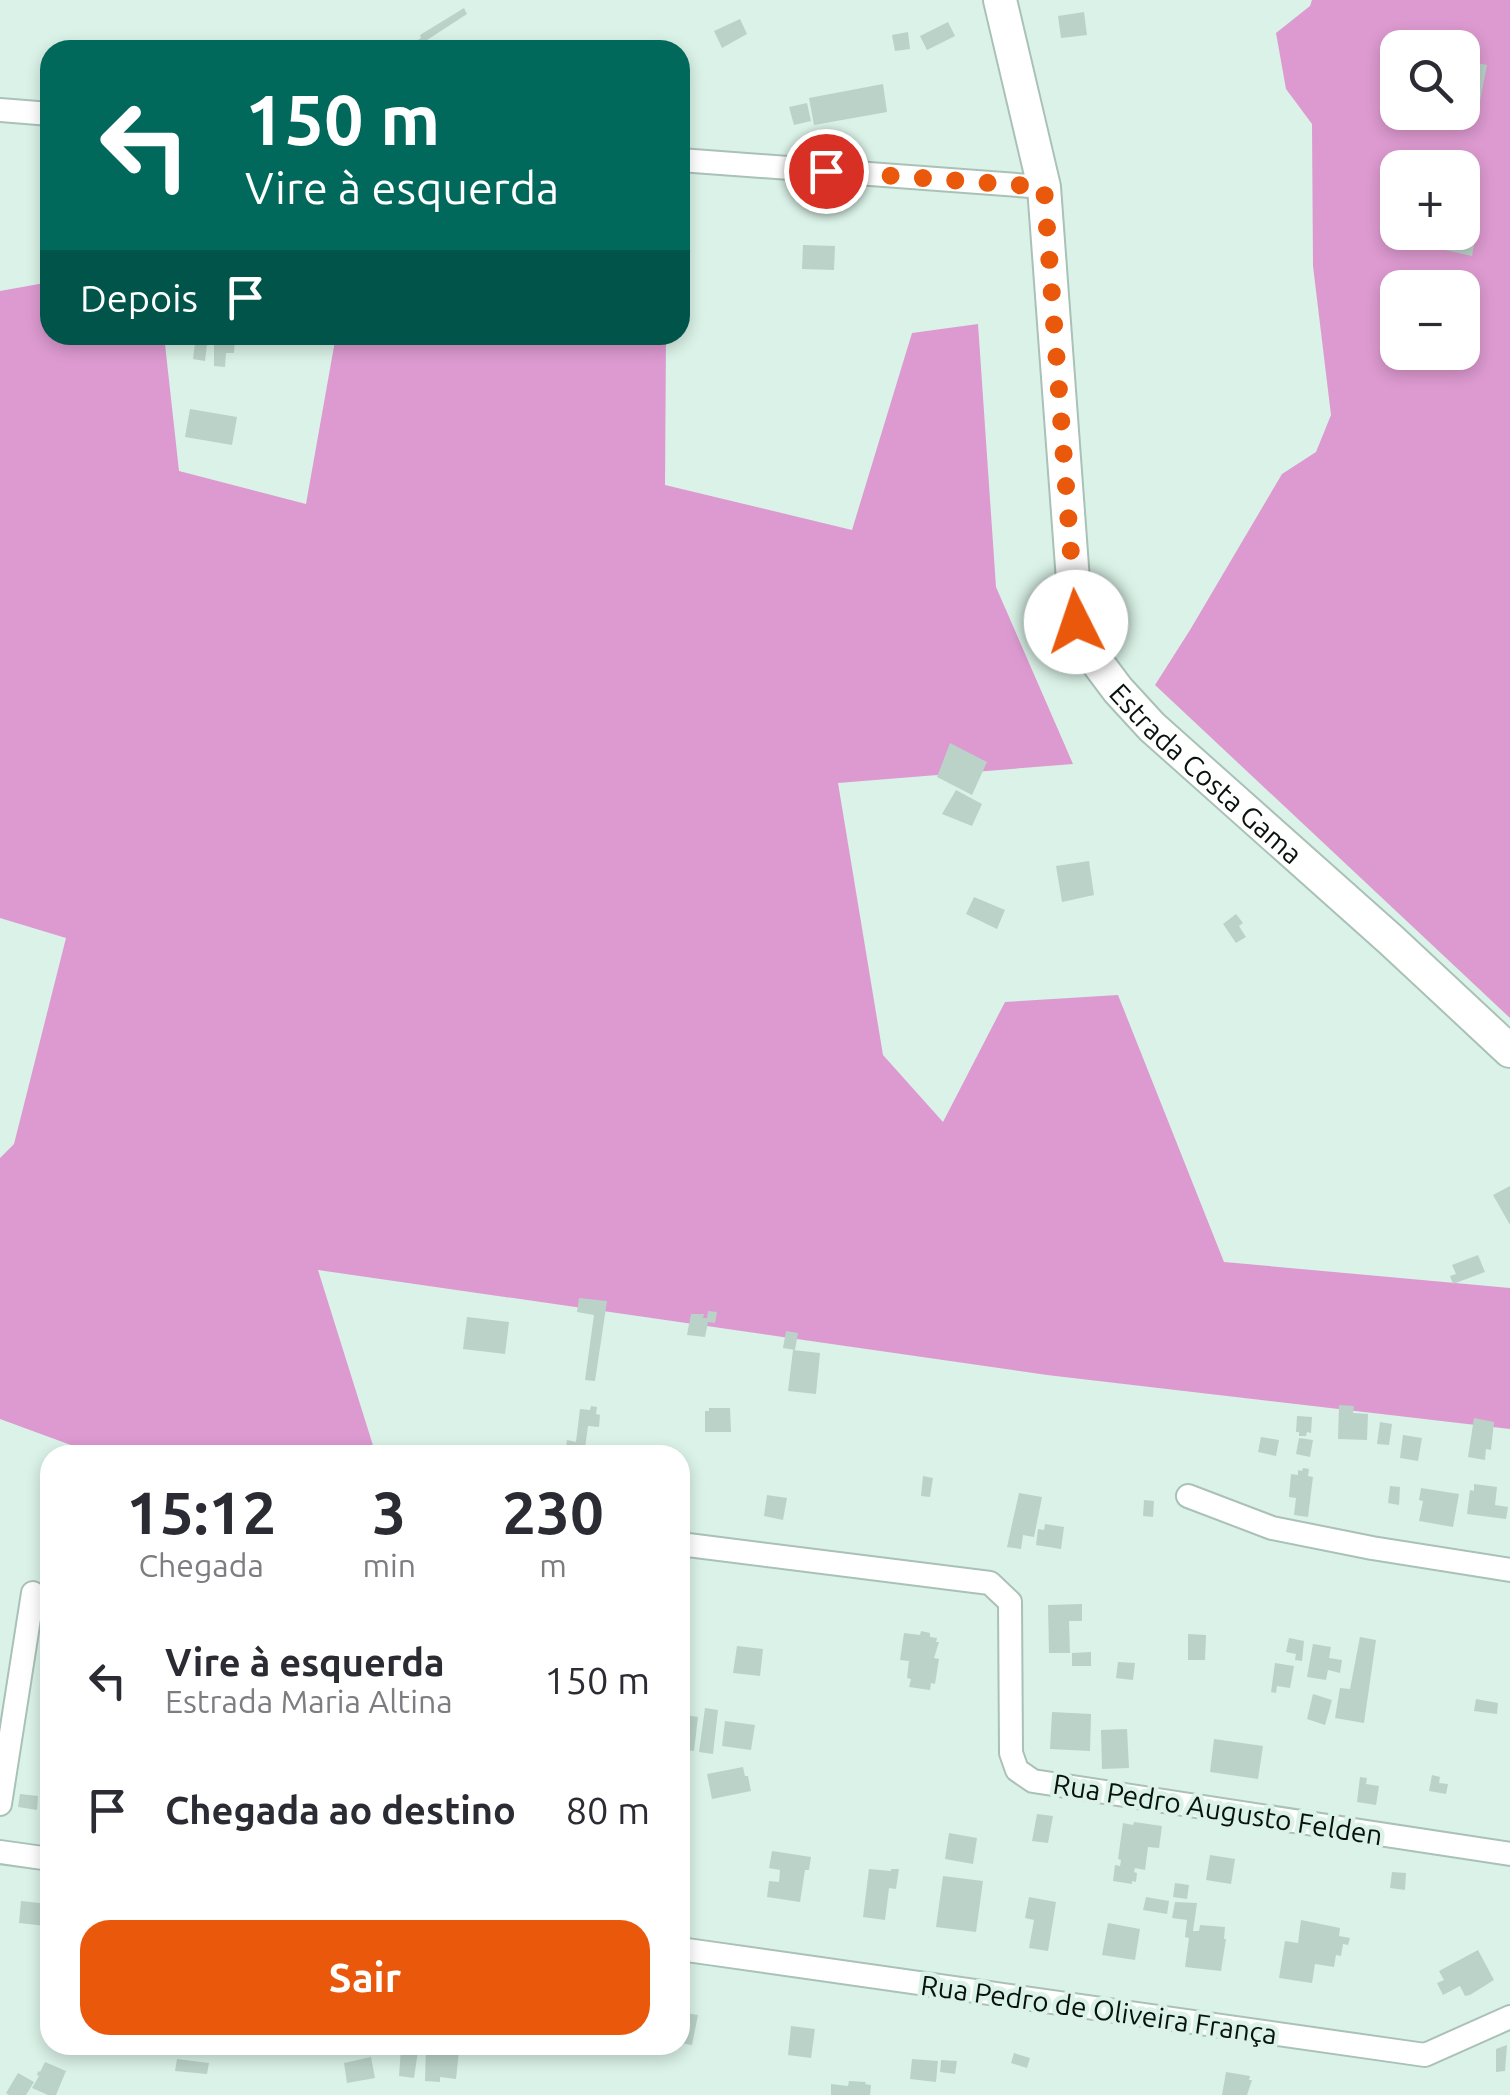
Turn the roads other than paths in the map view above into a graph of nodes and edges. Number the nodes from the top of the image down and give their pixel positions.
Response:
1 (1000, 0) edge
2 (0, 110) edge
3 (40, 113) edge
4 (690, 161) edge
5 (1044, 187) junction
6 (1510, 1051) edge
7 (1188, 1496) dead end
8 (690, 1545) edge
9 (1510, 1570) edge
10 (32, 1593) dead end
11 (0, 1804) edge
12 (0, 1852) edge
13 (1510, 1854) edge
14 (40, 1858) edge
15 (690, 1950) edge
16 (1510, 2017) edge

1 - 5 main road, Estrada Costa Gama
2 - 3 street
4 - 5 street
5 - 6 main road, Estrada Costa Gama
7 - 9 street
8 - 13 street, Rua Pedro Augusto Felden
10 - 11 street
12 - 14 street
15 - 16 street, Rua Pedro de Oliveira França

